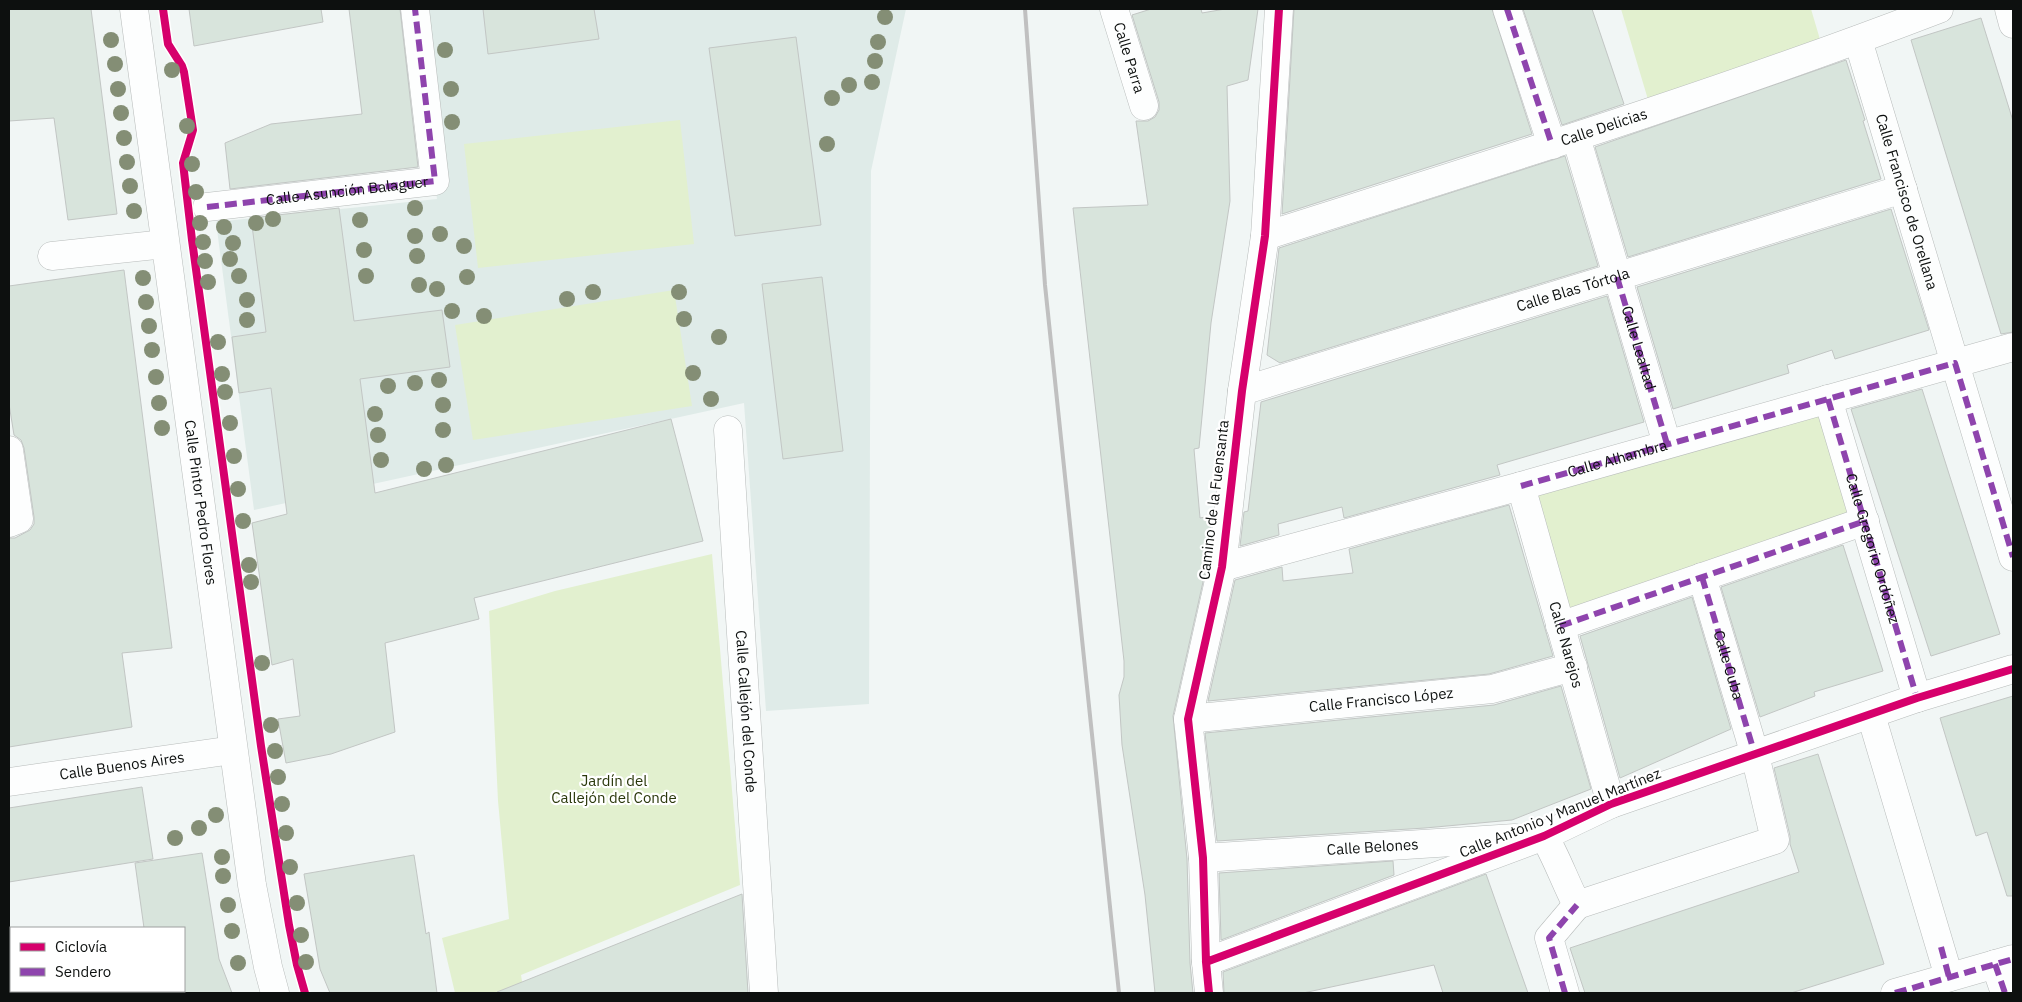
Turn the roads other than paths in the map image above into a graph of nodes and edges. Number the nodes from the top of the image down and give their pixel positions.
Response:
1 (134, 9) edge
2 (415, 9) edge
3 (1114, 9) edge
4 (1279, 9) edge
5 (1507, 9) edge
6 (1939, 9) edge
7 (2009, 9) edge
8 (2013, 24) edge
9 (1858, 40) junction
10 (1144, 106) dead end
11 (1564, 141) junction
12 (1903, 189) junction
13 (207, 207) dead end
14 (1265, 236) junction
15 (165, 244) junction
16 (52, 256) dead end
17 (1617, 277) junction
18 (2013, 347) edge
19 (1955, 363) junction
20 (1242, 392) junction
21 (1828, 399) junction
22 (728, 430) dead end
23 (1667, 444) junction
24 (9, 450) edge
25 (1521, 486) junction
26 (1865, 521) junction
27 (9, 523) edge
28 (2013, 557) edge
29 (1222, 567) junction
30 (1702, 577) junction
31 (1560, 626) junction
32 (1572, 668) junction
33 (2013, 669) edge
34 (1917, 698) junction
35 (1871, 714) junction
36 (1188, 719) junction
37 (234, 750) junction
38 (1755, 755) junction
39 (9, 782) edge
40 (1611, 804) junction
41 (1544, 836) junction
42 (1203, 858) junction
43 (1577, 904) junction
44 (2004, 961) edge
45 (1206, 962) junction
46 (1949, 977) junction
47 (275, 993) edge
48 (764, 993) edge
49 (1209, 993) edge
50 (1565, 993) edge
51 (1895, 993) edge
52 (2004, 993) edge

1 - 15 street, Calle Pintor Pedro Flores
2 - 13 street, Calle Asunción Balaguer
3 - 10 street, Calle Parra
4 - 14 street, Camino de la Fuensanta
5 - 11 street, Calle Lealtad
6 - 9 street, Calle Delicias
7 - 8 street
9 - 11 street, Calle Delicias
9 - 12 street, Calle Francisco de Orellana
11 - 14 street, Calle Delicias
11 - 17 street, Calle Lealtad
12 - 17 street, Calle Blas Tórtola
12 - 19 street, Calle Francisco de Orellana
14 - 20 street, Camino de la Fuensanta
15 - 16 street
15 - 37 street, Calle Pintor Pedro Flores
17 - 20 street, Calle Blas Tórtola
17 - 23 street, Calle Lealtad
18 - 19 street, Calle Alhambra
19 - 21 street, Calle Alhambra
19 - 28 street, Calle Francisco de Orellana
20 - 29 street, Camino de la Fuensanta
21 - 23 street, Calle Alhambra
21 - 26 street, Calle Gregorio Ordóñez
22 - 48 street, Calle Callejón del Conde
23 - 25 street, Calle Alhambra
24 - 27 street
25 - 29 street, Calle Alhambra
25 - 31 street, Calle Narejos
26 - 30 street
26 - 34 street, Calle Gregorio Ordóñez
29 - 36 street, Camino de la Fuensanta
30 - 31 street
30 - 38 street, Calle Cuba
31 - 32 street, Calle Narejos
32 - 36 street, Calle Francisco López
32 - 40 street, Calle Narejos
33 - 34 street, Calle Antonio y Manuel Martínez
34 - 35 street, Calle Antonio y Manuel Martínez
35 - 38 street, Calle Antonio y Manuel Martínez
35 - 46 street
36 - 42 street, Camino de la Fuensanta
37 - 39 street, Calle Buenos Aires
37 - 47 street, Calle Pintor Pedro Flores
38 - 40 street, Calle Antonio y Manuel Martínez
38 - 43 street, Calle Cuba
40 - 41 street, Calle Antonio y Manuel Martínez
41 - 42 street, Calle Belones
41 - 43 street
41 - 45 street, Calle Antonio y Manuel Martínez
42 - 45 street, Camino de la Fuensanta
43 - 50 street
44 - 46 street
44 - 52 street
45 - 49 street, Camino de la Fuensanta
46 - 51 street

